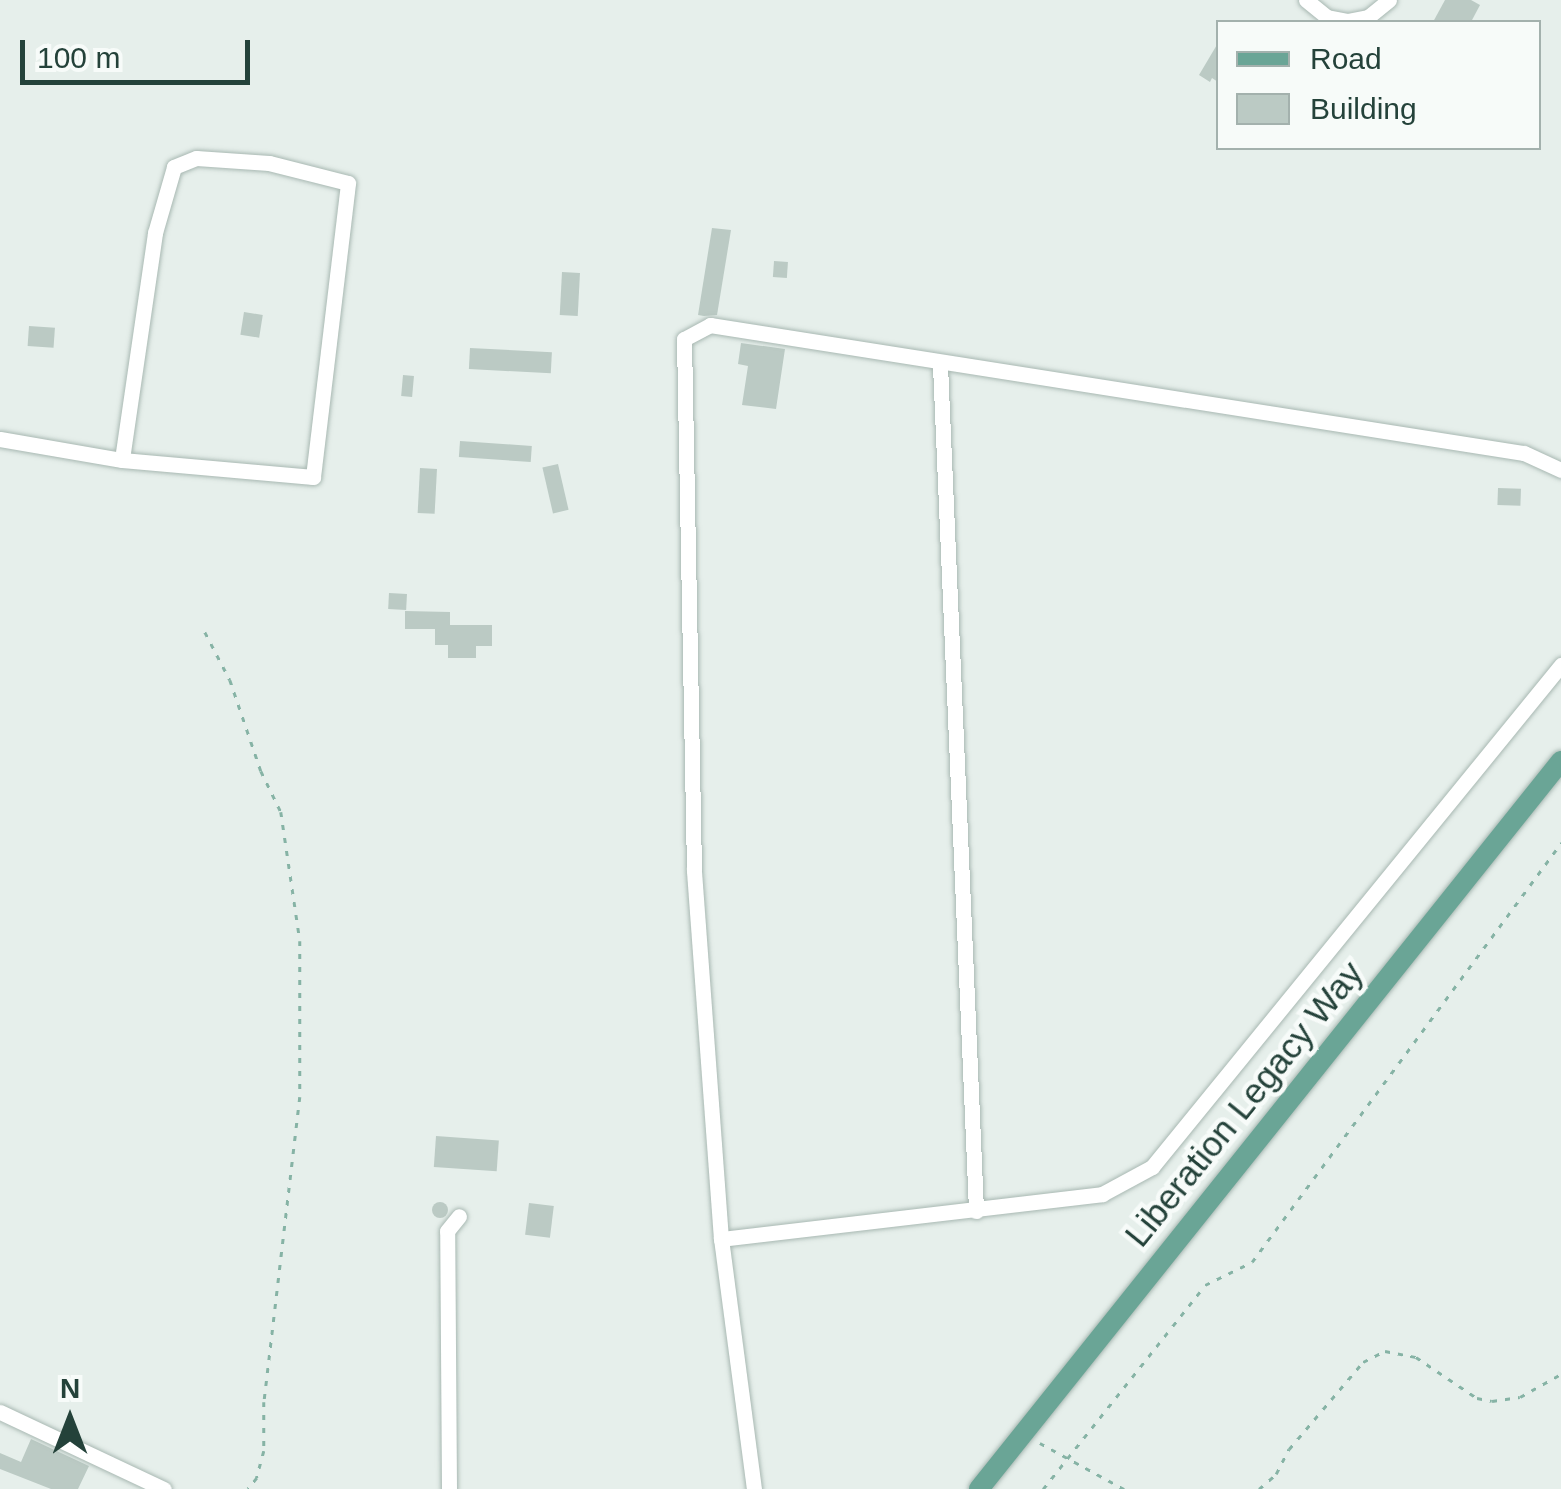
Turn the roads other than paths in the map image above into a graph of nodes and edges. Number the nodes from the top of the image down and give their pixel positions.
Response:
1 (1306, 0) edge
2 (1389, 0) edge
3 (1343, 20) edge
4 (1353, 20) edge
5 (940, 365) junction
6 (0, 440) edge
7 (122, 460) junction
8 (1561, 470) edge
9 (1561, 665) edge
10 (1561, 761) edge
11 (976, 1210) junction
12 (460, 1216) dead end
13 (721, 1240) junction
14 (0, 1412) edge
15 (164, 1489) edge
16 (448, 1489) edge
17 (754, 1489) edge
18 (978, 1489) edge

1 - 3 street
2 - 4 street
5 - 8 street
5 - 11 street
5 - 13 street
6 - 7 street
7 - 7 street
9 - 11 street
10 - 18 main road, Liberation Legacy Way
11 - 13 street
12 - 16 street
13 - 17 street
14 - 15 street

